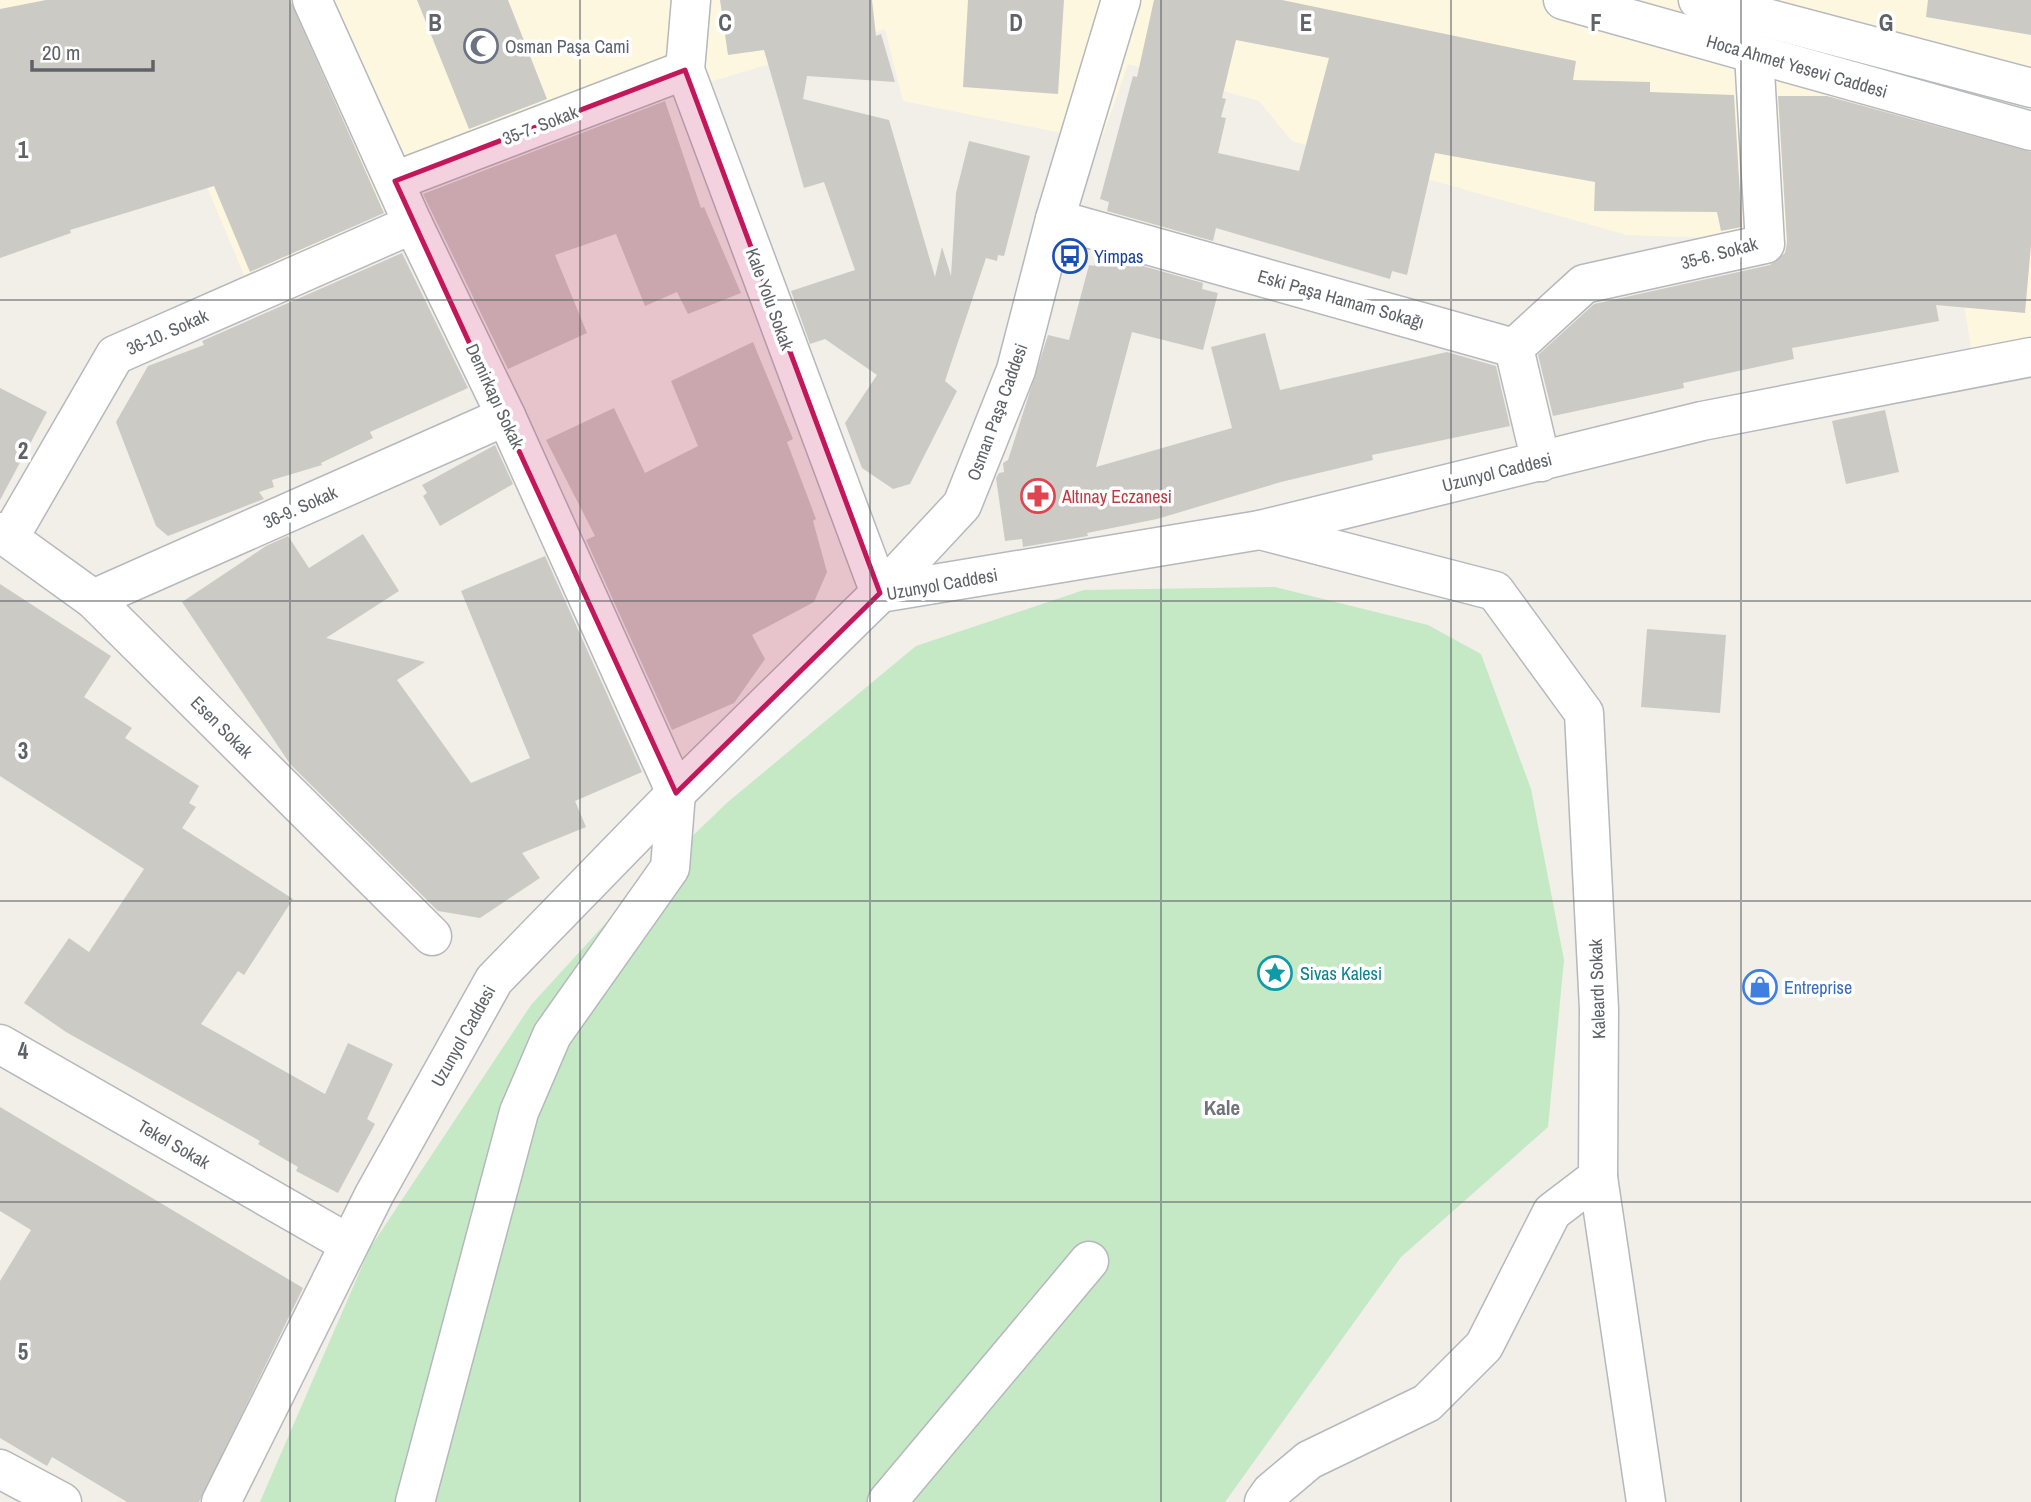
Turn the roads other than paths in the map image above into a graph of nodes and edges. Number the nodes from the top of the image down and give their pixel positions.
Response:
1 (313, 0) edge
2 (691, 0) edge
3 (1121, 0) edge
4 (1563, 0) edge
5 (1698, 0) edge
6 (1754, 54) junction
7 (685, 70) junction
8 (2031, 88) edge
9 (2031, 131) edge
10 (395, 181) junction
11 (1055, 219) junction
12 (413, 224) junction
13 (1514, 348) junction
14 (2031, 357) edge
15 (506, 416) junction
16 (1541, 462) junction
17 (1260, 530) junction
18 (5, 535) edge
19 (880, 593) junction
20 (93, 599) junction
21 (676, 793) junction
22 (432, 936) dead end
23 (0, 1044) edge
24 (1598, 1177) junction
25 (349, 1244) junction
26 (1089, 1261) dead end
27 (0, 1469) edge
28 (62, 1502) edge
29 (221, 1502) edge
30 (415, 1502) edge
31 (887, 1502) edge
32 (1264, 1502) edge
33 (1646, 1502) edge

1 - 10 street, Demirkapı Sokak
2 - 7 street, Kale Yolu Sokak
3 - 11 street, Osman Paşa Caddesi
4 - 6 street, Hoca Ahmet Yesevi Caddesi
5 - 8 street, Hoca Ahmet Yesevi Caddesi
6 - 9 street, Hoca Ahmet Yesevi Caddesi
6 - 13 street, 35-6. Sokak
7 - 10 street, 35-7. Sokak
7 - 19 street, Kale Yolu Sokak
10 - 12 street, Demirkapı Sokak
11 - 13 street, Eski Paşa Hamam Sokağı
11 - 19 street, Osman Paşa Caddesi
12 - 15 street, Demirkapı Sokak
12 - 18 street, 36-10. Sokak
13 - 16 street
14 - 16 street, Uzunyol Caddesi
15 - 20 street, 36-9. Sokak
15 - 21 street, Demirkapı Sokak
16 - 17 street, Uzunyol Caddesi
17 - 19 street, Uzunyol Caddesi
17 - 24 street, Kaleardı Sokak
18 - 20 street, Esen Sokak
19 - 21 street, Uzunyol Caddesi
20 - 22 street, Esen Sokak
21 - 25 street, Uzunyol Caddesi
21 - 30 street
23 - 25 street, Tekel Sokak
24 - 32 street
24 - 33 street, Kaleardı Sokak
25 - 29 street, Uzunyol Caddesi
26 - 31 street
27 - 28 street

